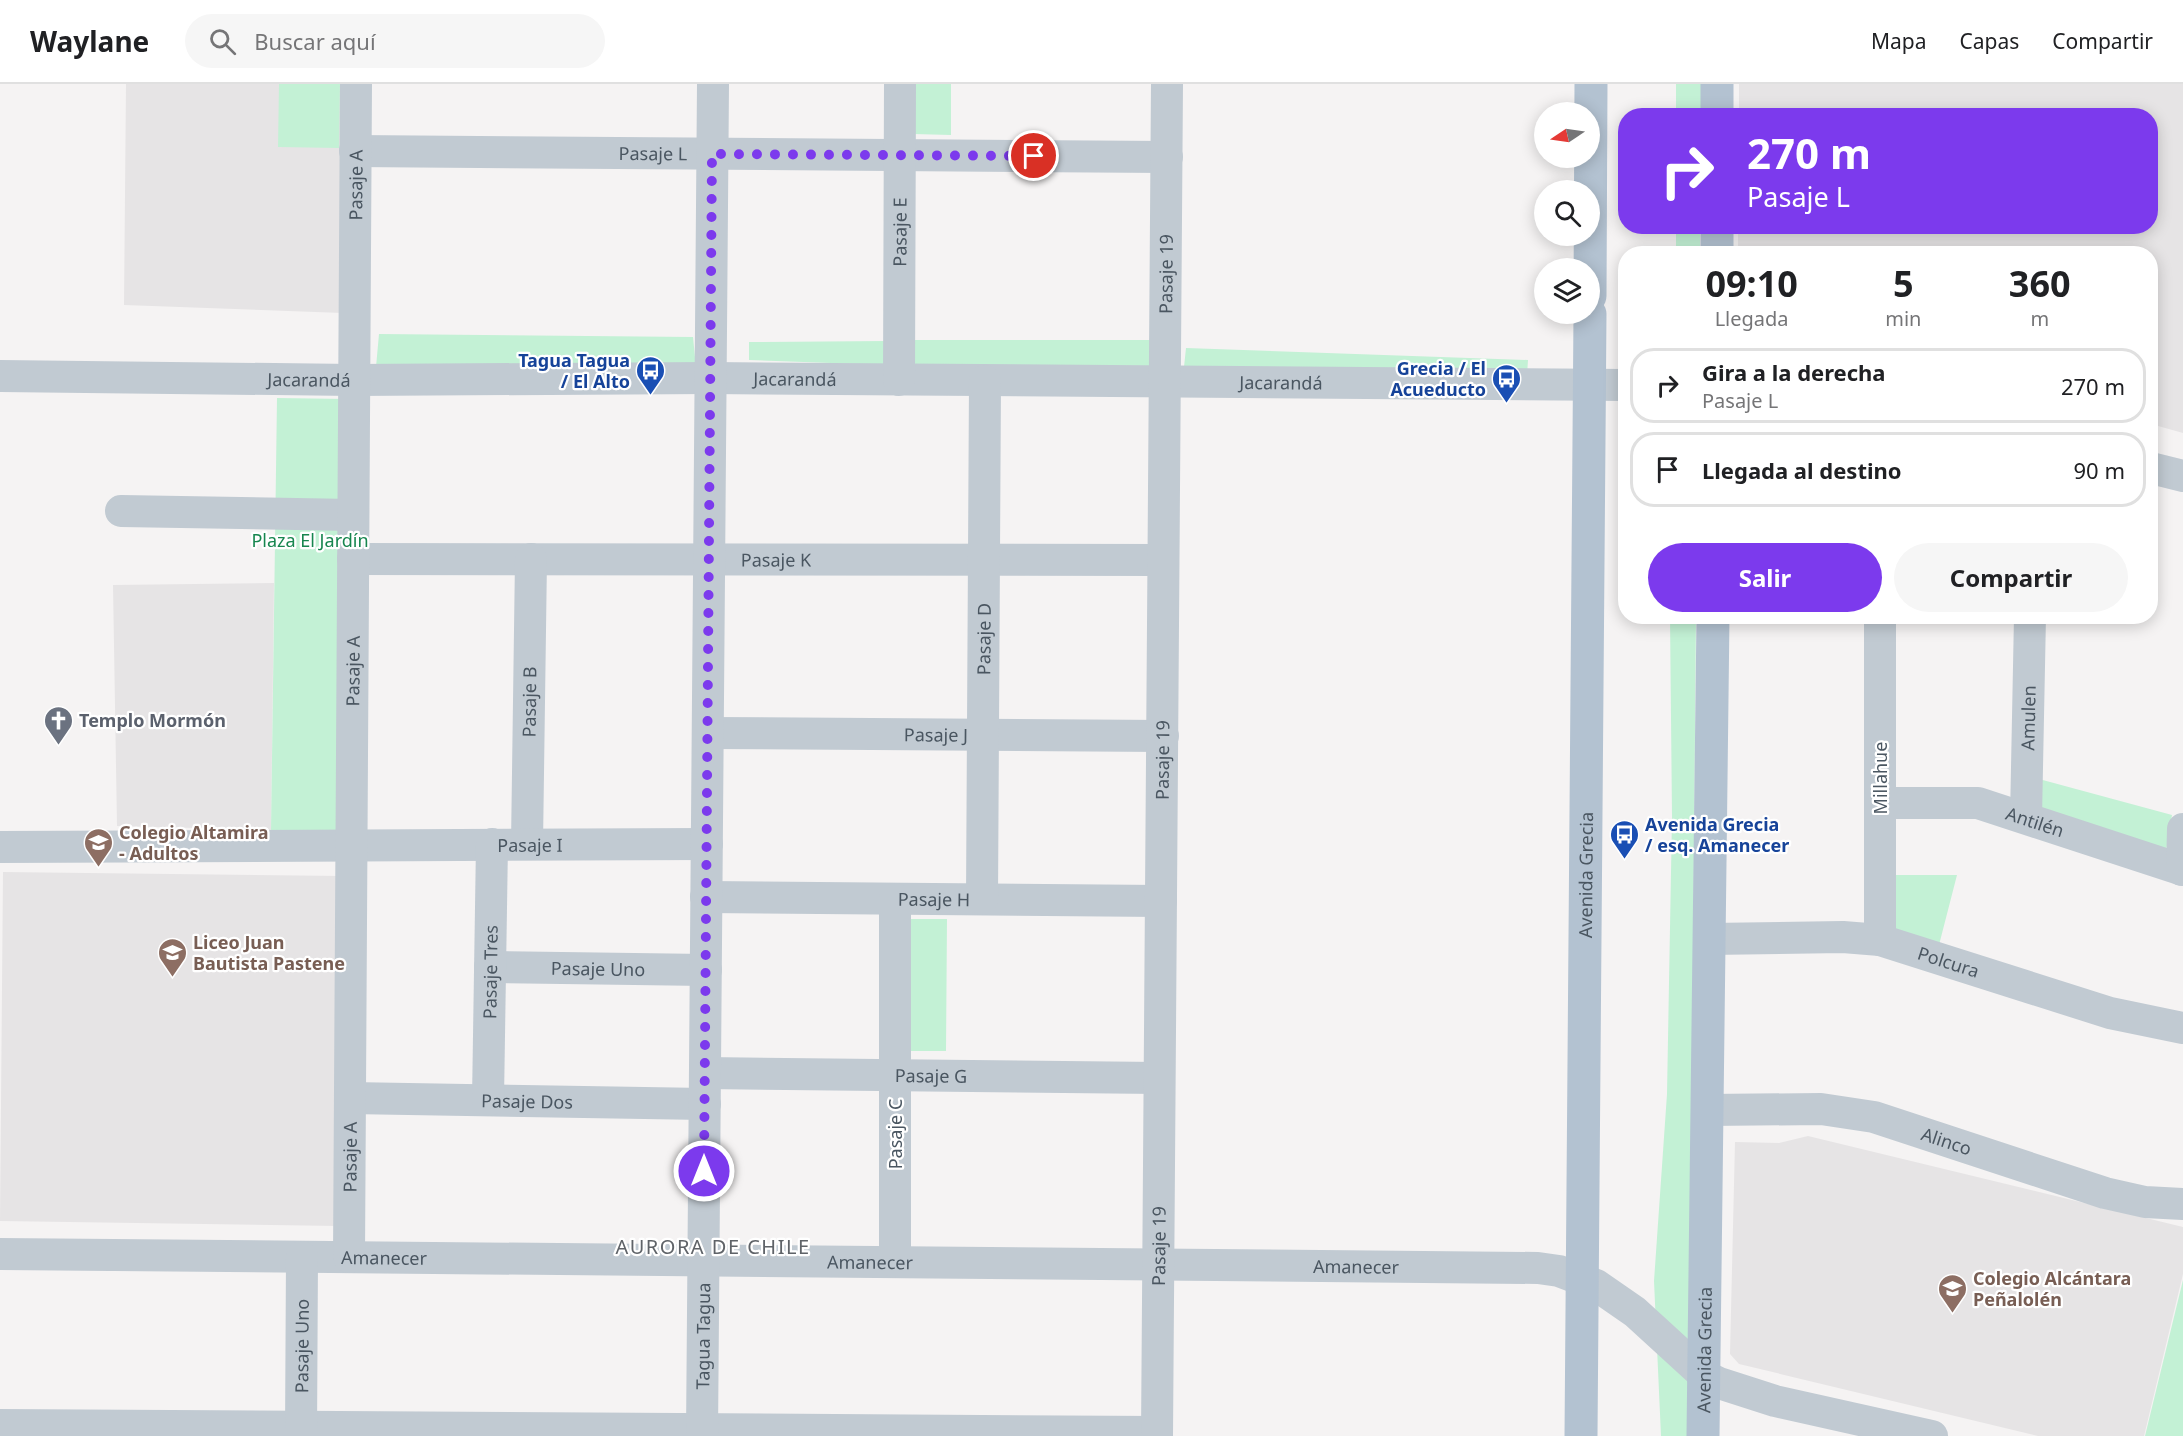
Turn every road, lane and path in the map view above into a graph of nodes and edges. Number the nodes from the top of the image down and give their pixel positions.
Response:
1 (356, 84) edge
2 (712, 84) edge
3 (900, 84) edge
4 (1167, 84) edge
5 (1591, 84) edge
6 (1717, 84) edge
7 (1717, 108) edge
8 (356, 151) junction
9 (712, 154) junction
10 (900, 155) junction
11 (1167, 157) junction
12 (1590, 258) edge
13 (1590, 324) edge
14 (0, 376) edge
15 (710, 378) junction
16 (354, 380) junction
17 (899, 380) junction
18 (985, 381) junction
19 (1165, 381) junction
20 (1618, 385) edge
21 (1590, 386) junction
22 (2158, 470) edge
23 (2183, 476) edge
24 (121, 511) dead end
25 (353, 515) junction
26 (353, 559) junction
27 (531, 559) junction
28 (709, 559) junction
29 (984, 560) junction
30 (1163, 560) junction
31 (1713, 624) edge
32 (1880, 624) edge
33 (2030, 624) edge
34 (708, 733) junction
35 (983, 735) junction
36 (1163, 736) junction
37 (1880, 803) junction
38 (2026, 818) junction
39 (2183, 829) edge
40 (352, 844) junction
41 (492, 844) junction
42 (526, 844) junction
43 (706, 844) junction
44 (0, 847) edge
45 (2182, 870) edge
46 (706, 897) junction
47 (895, 899) junction
48 (982, 899) junction
49 (1161, 901) junction
50 (1709, 939) junction
51 (1880, 940) junction
52 (490, 967) junction
53 (706, 970) junction
54 (2183, 1028) edge
55 (705, 1072) junction
56 (895, 1075) junction
57 (1159, 1078) junction
58 (350, 1098) junction
59 (488, 1100) junction
60 (705, 1104) junction
61 (1707, 1110) junction
62 (2183, 1204) edge
63 (0, 1254) edge
64 (302, 1257) junction
65 (349, 1257) junction
66 (703, 1260) junction
67 (895, 1262) junction
68 (1156, 1264) junction
69 (1581, 1278) junction
70 (1705, 1376) junction
71 (0, 1425) edge
72 (301, 1431) edge
73 (702, 1432) edge
74 (939, 1433) edge
75 (1157, 1434) edge
76 (1581, 1436) edge
77 (1703, 1436) edge
78 (1932, 1436) edge

1 - 8 street, Pasaje A
2 - 9 street, Tagua Tagua
3 - 10 street, Pasaje E
4 - 11 street, Pasaje 19
5 - 12 main road
6 - 7 main road
8 - 9 street, Pasaje L
8 - 16 street, Pasaje A
9 - 10 street, Pasaje L
9 - 15 street, Tagua Tagua
10 - 11 street, Pasaje L
10 - 17 street, Pasaje E
11 - 19 street, Pasaje 19
13 - 21 main road, Avenida Grecia
14 - 16 street, Jacarandá
15 - 16 street, Jacarandá
15 - 17 street, Jacarandá
15 - 28 street, Tagua Tagua
16 - 25 street, Pasaje A
17 - 18 street, Jacarandá
18 - 19 street, Jacarandá
18 - 29 street, Pasaje D
19 - 21 street, Jacarandá
19 - 30 street, Pasaje 19
20 - 21 street, Jacarandá
21 - 69 main road, Avenida Grecia
22 - 23 street
24 - 25 street
25 - 26 street, Pasaje A
26 - 27 street, Pasaje K
26 - 40 street, Pasaje A
27 - 28 street, Pasaje K
27 - 42 street, Pasaje B
28 - 29 street, Pasaje K
28 - 34 street, Tagua Tagua
29 - 30 street, Pasaje K
29 - 35 street, Pasaje D
30 - 36 street, Pasaje 19
31 - 50 main road, Avenida Grecia
32 - 37 street, Millahue
33 - 38 street, Amulen
34 - 35 street, Pasaje J
34 - 43 street, Tagua Tagua
35 - 36 street, Pasaje J
35 - 48 street, Pasaje D
36 - 49 street, Pasaje 19
37 - 38 street, Antilén
37 - 51 street, Millahue
38 - 45 street, Antilén
39 - 45 street
40 - 41 street, Pasaje I
40 - 44 street, Pasaje I
40 - 58 street, Pasaje A
41 - 42 street, Pasaje I
41 - 52 street, Pasaje Tres
42 - 43 street, Pasaje I
43 - 46 street, Tagua Tagua
46 - 47 street, Pasaje H
46 - 53 street, Tagua Tagua
47 - 48 street, Pasaje H
47 - 56 street, Pasaje C
48 - 49 street, Pasaje H
49 - 57 street, Pasaje 19
50 - 51 street, Polcura
50 - 61 main road, Avenida Grecia
51 - 54 street, Polcura
52 - 53 street, Pasaje Uno
52 - 59 street, Pasaje Tres
53 - 55 street, Tagua Tagua
55 - 56 street, Pasaje G
55 - 60 street, Tagua Tagua
56 - 57 street, Pasaje G
56 - 67 street, Pasaje C
57 - 68 street, Pasaje 19
58 - 59 street, Pasaje Dos
58 - 65 street, Pasaje A
59 - 60 street, Pasaje Dos
60 - 66 street, Tagua Tagua
61 - 62 street, Alinco
61 - 70 main road, Avenida Grecia
63 - 64 street, Amanecer
64 - 65 street, Amanecer
64 - 72 street, Pasaje Uno
65 - 66 street, Amanecer
66 - 67 street, Amanecer
66 - 73 street, Tagua Tagua
67 - 68 street, Amanecer
68 - 69 street, Amanecer
68 - 75 street, Pasaje 19
69 - 70 street, Amanecer
69 - 76 main road, Avenida Grecia
70 - 77 main road, Avenida Grecia
70 - 78 street, Amanecer
71 - 72 street
72 - 73 street
73 - 74 street
74 - 75 street

